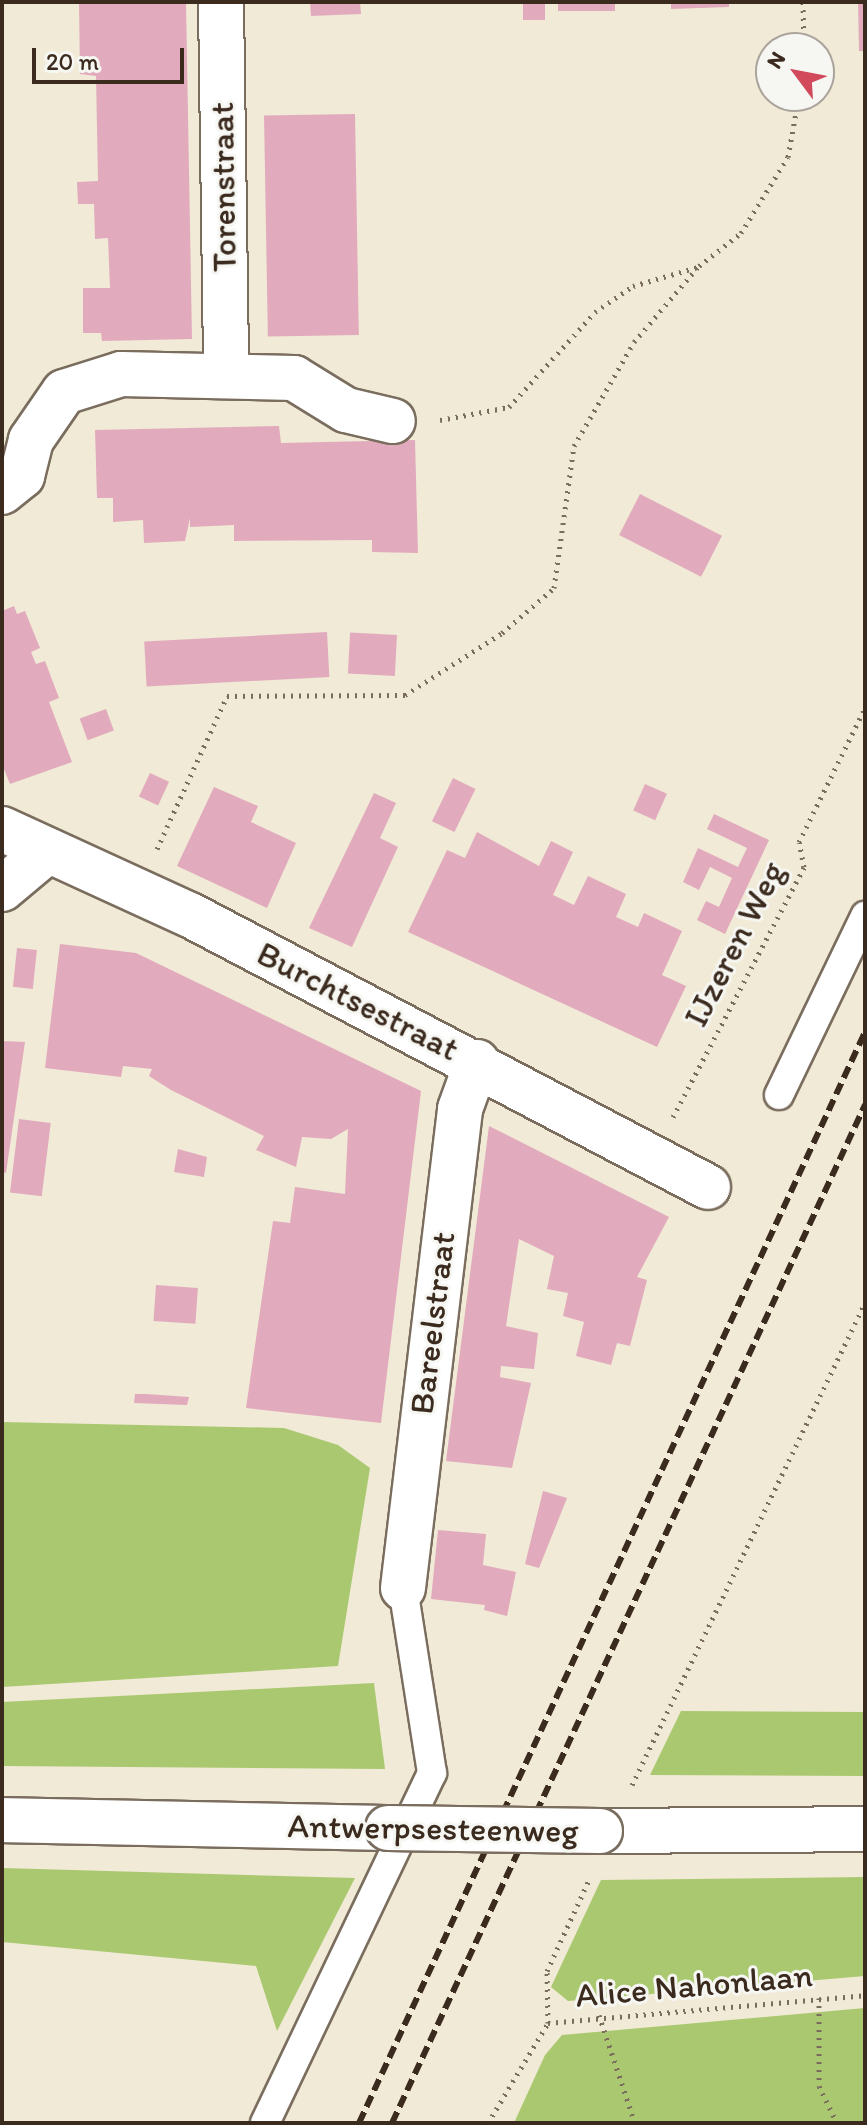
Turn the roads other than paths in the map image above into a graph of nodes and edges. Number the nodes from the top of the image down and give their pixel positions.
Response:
1 (221, 2) edge
2 (226, 372) junction
3 (393, 421) road end
4 (2, 492) edge
5 (2, 829) edge
6 (45, 853) junction
7 (2, 889) edge
8 (865, 916) edge
9 (477, 1062) junction
10 (779, 1095) dead end
11 (708, 1187) dead end
12 (403, 1588) joint
13 (2, 1820) edge
14 (865, 1829) edge
15 (265, 2123) edge

1 - 2 street, Torenstraat
2 - 3 street
2 - 4 street
5 - 6 street, Burchtsestraat
6 - 7 street
6 - 9 street, Burchtsestraat
8 - 10 lane
9 - 11 street, Burchtsestraat
9 - 12 street, Bareelstraat
12 - 15 lane
13 - 14 street, Antwerpsesteenweg, bridge

